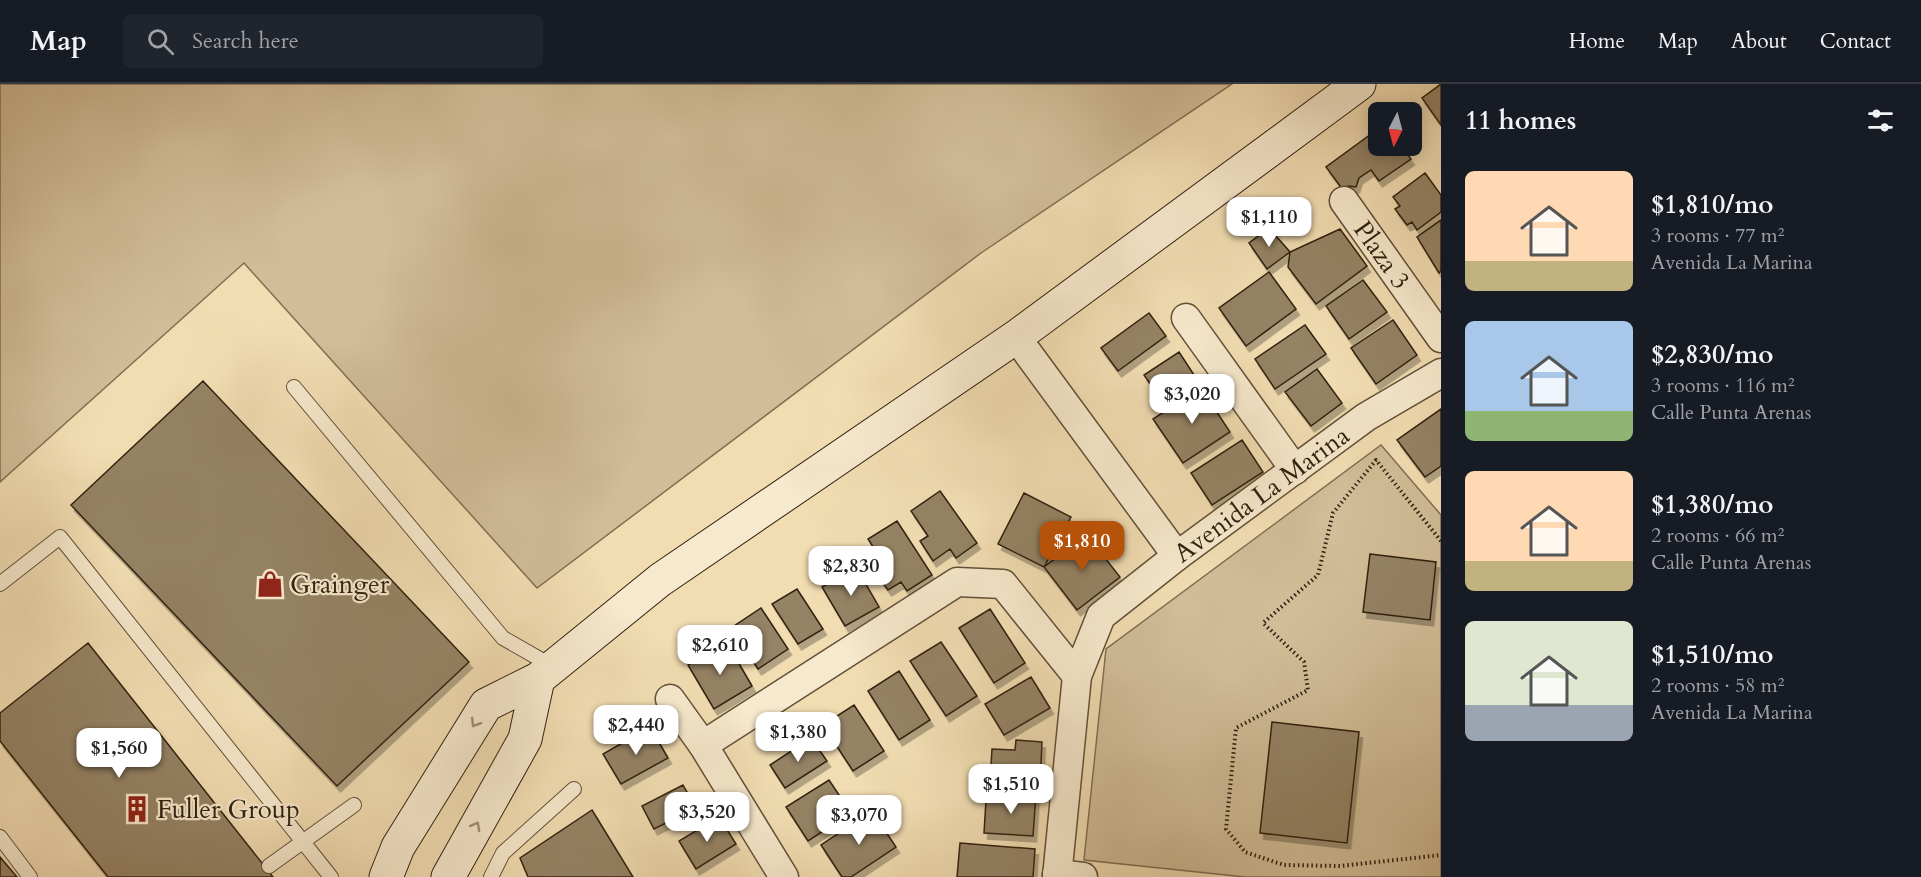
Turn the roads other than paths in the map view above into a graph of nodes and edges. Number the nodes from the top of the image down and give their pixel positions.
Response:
1 (1359, 84) edge
2 (1344, 201) dead end
3 (1186, 318) dead end
4 (1016, 337) junction
5 (1441, 338) edge
6 (1441, 373) edge
7 (294, 387) dead end
8 (1295, 470) junction
9 (1177, 556) junction
10 (0, 584) edge
11 (545, 673) junction
12 (1077, 676) junction
13 (670, 699) dead end
14 (703, 745) junction
15 (574, 789) dead end
16 (354, 805) dead end
17 (0, 837) edge
18 (302, 841) junction
19 (269, 866) dead end
20 (1066, 876) edge
21 (30, 877) edge
22 (331, 877) edge
23 (386, 877) edge
24 (448, 877) edge
25 (490, 877) edge
26 (784, 877) edge

1 - 4 street
2 - 5 street, Plaza 3
3 - 8 street
4 - 9 street
4 - 11 street
6 - 8 street, Avenida La Marina
7 - 11 lane
8 - 9 street, Avenida La Marina
9 - 12 street, Avenida La Marina
10 - 18 lane
11 -> 23 street
24 -> 11 street
12 - 14 street
12 - 20 street, Avenida La Marina
13 - 14 street
14 - 26 street
15 - 25 lane
16 - 18 lane
17 - 21 lane
18 - 19 lane
18 - 22 lane

